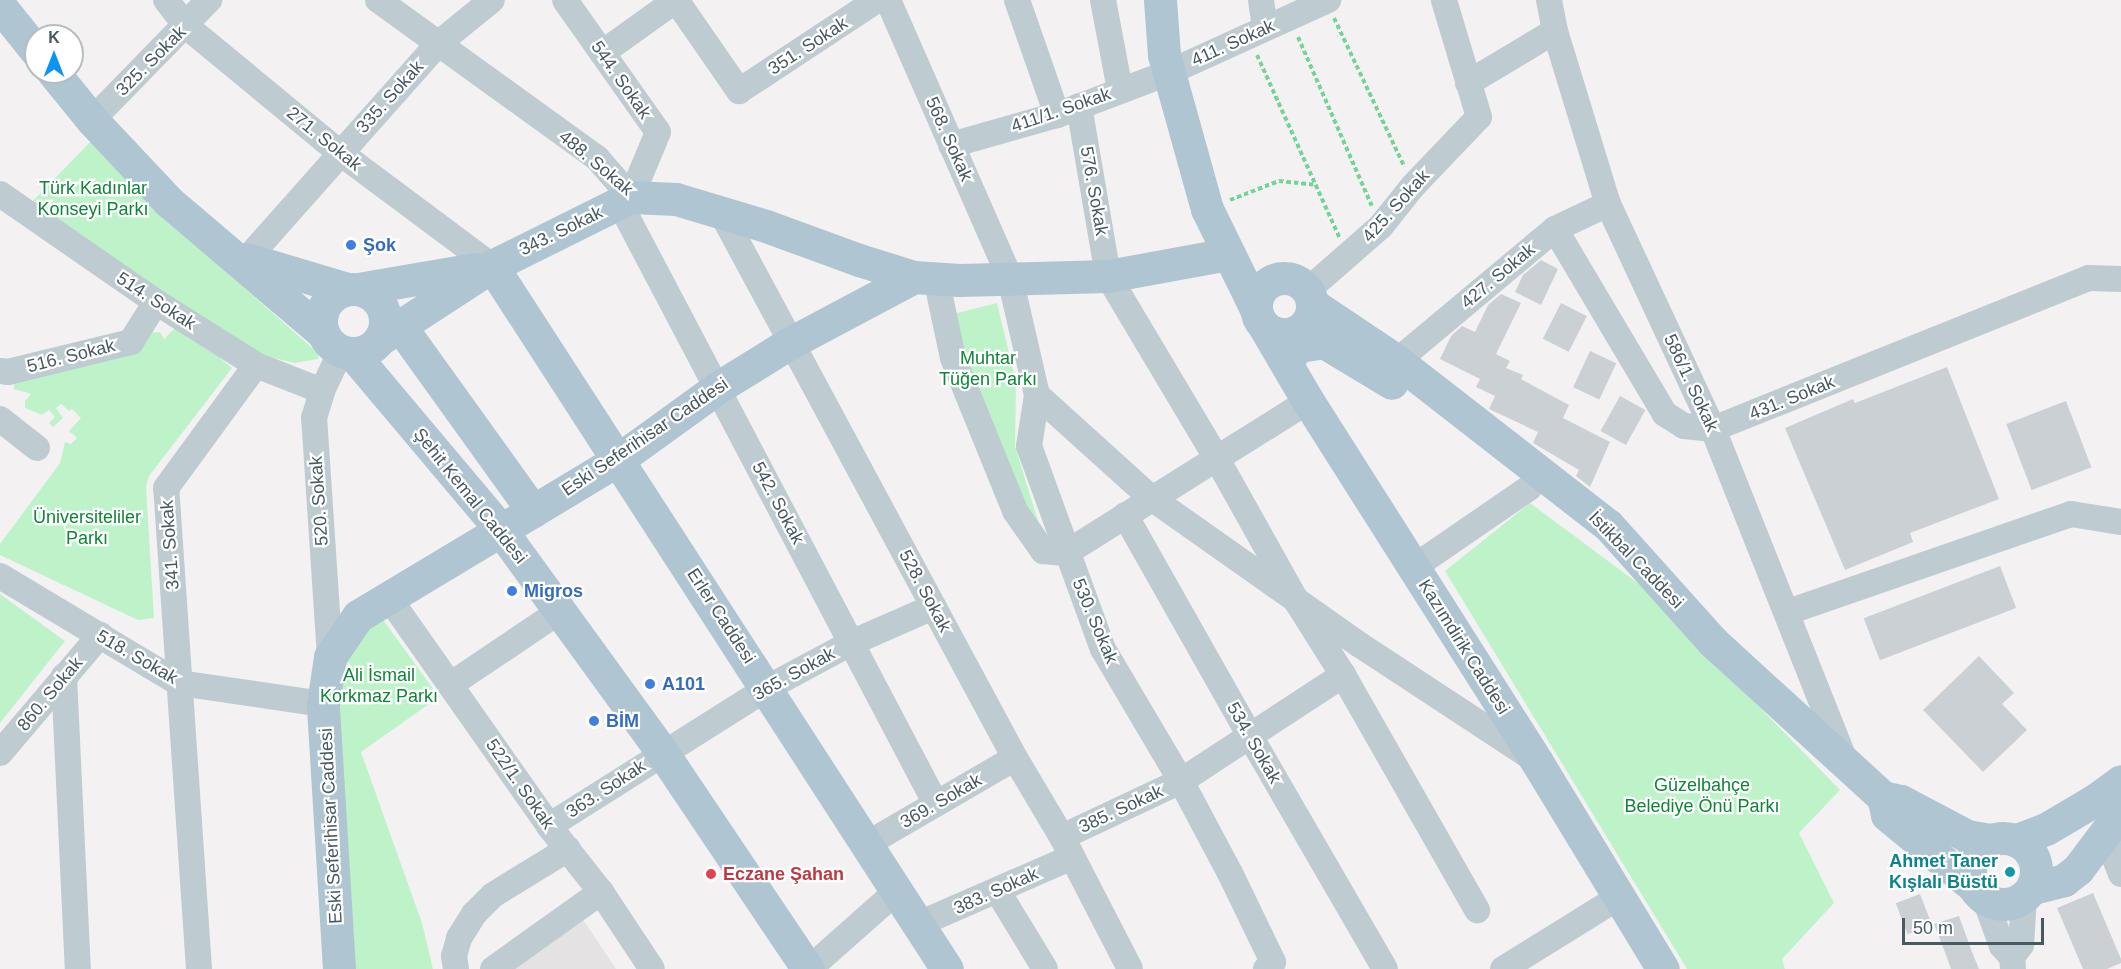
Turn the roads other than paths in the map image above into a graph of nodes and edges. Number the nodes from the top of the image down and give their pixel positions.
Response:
1 (166, 0) edge
2 (209, 0) edge
3 (378, 0) edge
4 (492, 0) edge
5 (565, 0) edge
6 (676, 0) edge
7 (877, 0) edge
8 (888, 0) edge
9 (1017, 0) edge
10 (1103, 0) edge
11 (1161, 0) edge
12 (1261, 0) edge
13 (1444, 0) edge
14 (1549, 0) edge
15 (1327, 1) edge
16 (0, 6) edge
17 (186, 26) junction
18 (1555, 31) junction
19 (1257, 32) junction
20 (24, 36) edge
21 (439, 43) junction
22 (602, 53) junction
23 (1170, 72) junction
24 (1468, 83) junction
25 (63, 84) edge
26 (1120, 90) junction
27 (1068, 110) junction
28 (92, 120) junction
29 (951, 145) junction
30 (339, 152) junction
31 (0, 194) edge
32 (625, 200) junction
33 (1608, 204) junction
34 (721, 212) junction
35 (1555, 229) junction
36 (1228, 254) junction
37 (240, 257) junction
38 (492, 266) junction
39 (1108, 276) junction
40 (925, 278) junction
41 (1010, 278) junction
42 (2121, 279) edge
43 (353, 289) junction
44 (156, 302) junction
45 (1306, 309) junction
46 (1260, 317) junction
47 (359, 340) junction
48 (790, 343) junction
49 (1397, 360) junction
50 (1285, 361) junction
51 (256, 365) junction
52 (0, 371) edge
53 (717, 388) junction
54 (322, 391) junction
55 (1036, 395) junction
56 (1308, 400) junction
57 (0, 419) edge
58 (1713, 429) junction
59 (37, 448) dead end
60 (1216, 457) junction
61 (619, 459) junction
62 (1529, 488) junction
63 (1150, 497) junction
64 (533, 511) junction
65 (1125, 515) junction
66 (2121, 522) edge
67 (500, 529) junction
68 (1066, 553) junction
69 (1414, 567) junction
70 (0, 576) edge
71 (389, 598) junction
72 (1297, 602) junction
73 (933, 607) junction
74 (560, 611) junction
75 (1788, 612) junction
76 (100, 635) junction
77 (1713, 642) junction
78 (851, 643) junction
79 (330, 657) junction
80 (1343, 675) junction
81 (64, 676) junction
82 (179, 683) junction
83 (450, 685) junction
84 (767, 688) junction
85 (323, 704) junction
86 (1250, 736) junction
87 (662, 752) junction
88 (0, 753) edge
89 (1015, 758) junction
90 (1537, 762) junction
91 (1845, 763) junction
92 (1181, 781) junction
93 (2121, 781) edge
94 (1883, 797) junction
95 (936, 804) junction
96 (2113, 822) edge
97 (549, 825) junction
98 (2003, 840) junction
99 (867, 844) junction
100 (1067, 847) junction
101 (568, 849) junction
102 (2121, 874) edge
103 (997, 890) junction
104 (897, 891) junction
105 (601, 892) junction
106 (1979, 892) junction
107 (2028, 892) junction
108 (1619, 897) junction
109 (1477, 910) dead end
110 (919, 924) junction
111 (2012, 963) edge
112 (78, 969) edge
113 (200, 969) edge
114 (339, 969) edge
115 (456, 969) edge
116 (493, 969) edge
117 (652, 969) edge
118 (808, 969) edge
119 (946, 969) edge
120 (1045, 969) edge
121 (1130, 969) edge
122 (1266, 969) edge
123 (1385, 969) edge
124 (1503, 969) edge
125 (1663, 969) edge

1 - 17 street, 271. Sokak
2 - 17 street, 325. Sokak
3 - 21 street, 488. Sokak
4 - 21 street, 335. Sokak
5 - 22 street, 544. Sokak
6 - 7 street, 351. Sokak
6 - 22 street
8 - 29 street, 568. Sokak
9 - 27 street, 576. Sokak
10 - 26 street
11 - 23 main road, Kazımdirik Caddesi
12 - 19 street
13 - 24 street
14 - 18 street, 586/1. Sokak
15 - 19 street, 411. Sokak
16 - 20 main road
17 - 28 street, 325. Sokak
17 - 30 street, 271. Sokak
18 - 24 street
18 - 33 street, 586/1. Sokak
19 - 23 street, 411. Sokak
21 - 30 street, 335. Sokak
21 - 32 street, 488. Sokak
22 - 32 street, 544. Sokak
23 - 26 street, 411/1. Sokak
23 - 36 main road, Kazımdirik Caddesi
24 - 45 street, 425. Sokak
25 - 28 main road
26 - 27 street, 411/1. Sokak
27 - 29 street, 411/1. Sokak
27 - 39 street, 576. Sokak
28 - 37 main road
29 - 41 street, 568. Sokak
30 - 37 street, 335. Sokak
30 - 38 street, 271. Sokak
31 - 44 street, 514. Sokak
32 - 34 main road, 488. Sokak
32 - 38 main road, 343. Sokak
32 - 53 street, 542. Sokak
33 - 35 street, 427. Sokak
33 - 58 street, 586/1. Sokak
34 - 40 main road, 488. Sokak
34 - 48 street, 528. Sokak
35 - 49 street, 427. Sokak
35 - 58 street, 431. Sokak
36 - 39 main road, Eski Seferihisar Caddesi
36 - 45 main road
36 - 46 main road, Kazımdirik Caddesi
37 - 43 main road
37 - 47 main road
38 - 43 main road
38 - 47 main road
38 - 61 main road, Erler Caddesi
39 - 41 main road, Eski Seferihisar Caddesi
39 - 60 street
40 - 41 main road, Eski Seferihisar Caddesi
40 - 48 main road, Eski Seferihisar Caddesi
40 - 68 street
41 - 55 street, 530. Sokak
42 - 58 street, 431. Sokak
43 - 47 main road
43 - 47 main road
44 - 51 street, 514. Sokak
44 - 52 street, 516. Sokak
45 - 46 main road
45 - 46 main road
45 - 49 main road, İstikbal Caddesi
45 - 50 main road
45 - 62 main road
46 - 50 main road, Kazımdirik Caddesi
47 - 54 street, 520. Sokak
47 - 64 main road
47 - 67 main road, Şehit Kemal Caddesi
48 - 53 main road, Eski Seferihisar Caddesi
48 - 73 street, 528. Sokak
49 - 77 main road, İstikbal Caddesi
50 - 56 main road, Kazımdirik Caddesi
51 - 54 street, 514. Sokak
51 - 82 street, 341. Sokak
53 - 61 main road, Eski Seferihisar Caddesi
53 - 78 street, 542. Sokak
54 - 79 street, 520. Sokak
55 - 63 street
55 - 68 street, 530. Sokak
56 - 60 street
56 - 69 main road, Kazımdirik Caddesi
57 - 59 street
58 - 75 street, 586/1. Sokak
60 - 63 street
60 - 72 street
61 - 64 main road, Eski Seferihisar Caddesi
61 - 84 main road, Erler Caddesi
62 - 69 street
62 - 77 main road
63 - 65 street
63 - 72 street
64 - 67 main road, Eski Seferihisar Caddesi
65 - 68 street
65 - 86 street, 534. Sokak
66 - 75 street
67 - 71 main road, Eski Seferihisar Caddesi
67 - 74 main road, Şehit Kemal Caddesi
68 - 92 street, 530. Sokak
69 - 90 main road, Kazımdirik Caddesi
70 - 76 street, 518. Sokak
71 - 79 main road, Eski Seferihisar Caddesi
71 - 83 street, 522/1. Sokak
72 - 80 street
72 - 90 street
73 - 78 street, 365. Sokak
73 - 89 street, 528. Sokak
74 - 83 street
74 - 87 main road, Şehit Kemal Caddesi
75 - 91 street, 586/1. Sokak
76 - 81 street, 860. Sokak
76 - 82 street, 518. Sokak
77 - 91 main road, İstikbal Caddesi
78 - 84 street, 365. Sokak
78 - 95 street, 542. Sokak
79 - 85 main road, Eski Seferihisar Caddesi
80 - 86 street, 385. Sokak
80 - 109 street
81 - 88 street, 860. Sokak
81 - 112 street
82 - 85 street, 518. Sokak
82 - 113 street, 341. Sokak
83 - 97 street, 522/1. Sokak
84 - 87 street, 365. Sokak
84 - 99 main road, Erler Caddesi
85 - 114 main road, Eski Seferihisar Caddesi
86 - 92 street, 385. Sokak
86 - 123 street, 534. Sokak
87 - 97 street, 363. Sokak
87 - 118 main road, Şehit Kemal Caddesi
89 - 95 street, 369. Sokak
89 - 100 street, 528. Sokak
90 - 108 main road, Kazımdirik Caddesi
91 - 94 main road, İstikbal Caddesi
92 - 100 street, 385. Sokak
92 - 122 street, 530. Sokak
93 - 98 main road
94 - 98 main road, İstikbal Caddesi
94 - 106 main road, İstikbal Caddesi
95 - 99 street, 369. Sokak
96 - 102 street
96 - 107 main road
97 - 101 street, 522/1. Sokak
98 - 106 main road
98 - 107 main road
99 - 104 main road, Erler Caddesi
100 - 103 street, 383. Sokak
100 - 121 street, 528. Sokak
101 - 105 street, 522/1. Sokak
101 - 115 street
103 - 110 street, 383. Sokak
103 - 120 street
104 - 110 main road, Erler Caddesi
104 - 118 street
105 - 116 street
105 - 117 street, 522/1. Sokak
106 - 107 main road
106 - 111 street
107 - 111 street
108 - 124 street
108 - 125 main road, Kazımdirik Caddesi
110 - 119 main road, Erler Caddesi

